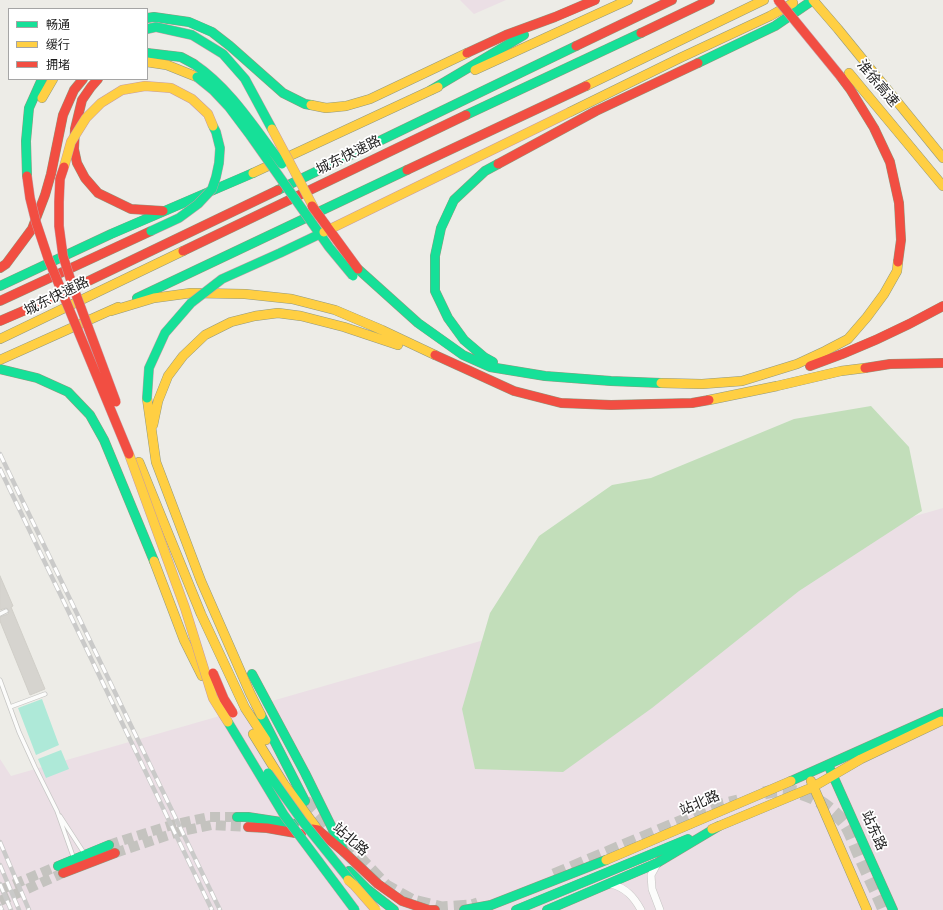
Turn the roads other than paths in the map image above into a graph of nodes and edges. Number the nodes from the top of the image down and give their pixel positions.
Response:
1 (595, 0) edge
2 (628, 0) edge
3 (672, 0) edge
4 (710, 0) edge
5 (764, 0) edge
6 (778, 0) edge
7 (788, 0) edge
8 (799, 0) edge
9 (813, 0) edge
10 (555, 17) junction
11 (148, 18) edge
12 (148, 29) edge
13 (148, 53) edge
14 (148, 62) edge
15 (845, 75) junction
16 (42, 80) edge
17 (52, 80) edge
18 (82, 80) edge
19 (97, 80) edge
20 (431, 90) junction
21 (906, 112) junction
22 (932, 129) dead end
23 (26, 141) junction
24 (943, 158) edge
25 (943, 186) edge
26 (163, 211) junction
27 (316, 212) junction
28 (0, 268) edge
29 (356, 273) junction
30 (0, 286) edge
31 (0, 301) edge
32 (943, 306) edge
33 (387, 307) dead end
34 (111, 311) junction
35 (943, 315) edge
36 (0, 321) edge
37 (409, 326) dead end
38 (918, 330) dead end
39 (0, 340) edge
40 (897, 340) dead end
41 (870, 352) dead end
42 (431, 353) junction
43 (0, 360) edge
44 (849, 362) dead end
45 (943, 362) edge
46 (464, 368) junction
47 (0, 369) edge
48 (545, 376) junction
49 (759, 376) junction
50 (777, 386) junction
51 (151, 433) junction
52 (201, 581) junction
53 (197, 602) junction
54 (6, 611) dead end
55 (0, 614) edge
56 (188, 619) junction
57 (0, 680) edge
58 (45, 694) dead end
59 (213, 698) junction
60 (10, 706) junction
61 (943, 713) edge
62 (943, 720) edge
63 (828, 764) junction
64 (808, 774) junction
65 (832, 775) junction
66 (813, 787) junction
67 (56, 811) junction
68 (284, 815) junction
69 (237, 817) tunnel mouth
70 (719, 826) junction
71 (248, 827) tunnel mouth
72 (318, 830) junction
73 (112, 849) tunnel mouth
74 (344, 852) junction
75 (87, 859) junction
76 (76, 863) junction
77 (657, 863) junction
78 (60, 870) tunnel mouth
79 (609, 884) junction
80 (354, 885) junction
81 (355, 910) edge
82 (376, 910) edge
83 (394, 910) edge
84 (434, 910) edge
85 (464, 910) edge
86 (516, 910) edge
87 (547, 910) edge
88 (640, 910) edge
89 (660, 910) edge
90 (867, 910) edge
91 (893, 910) edge

1 - 10 main road
2 - 20 main road
3 - 36 main road, 城东快速路
4 - 39 main road, 城东快速路
5 - 34 main road
6 - 15 main road, bridge
7 - 15 main road, 淮徐高速
8 - 51 main road, bridge
9 - 21 main road, 淮徐高速
9 - 48 main road
10 - 11 main road
10 - 20 main road
12 - 27 main road, bridge
13 - 27 main road, bridge
14 - 29 main road, bridge
15 - 25 main road, 淮徐高速
15 - 49 main road
16 - 23 main road
17 - 23 main road
18 - 28 main road
19 - 26 main road
20 - 26 main road
21 - 22 main road
21 - 24 main road, 淮徐高速
23 - 56 main road, bridge
26 - 30 main road
27 - 29 main road, bridge
29 - 33 main road
29 - 48 main road
31 - 53 main road, bridge
32 - 49 main road
34 - 42 main road
34 - 43 main road
35 - 38 main road
37 - 46 main road
40 - 41 main road
42 - 46 main road
42 - 51 main road
44 - 50 main road
45 - 50 main road
46 - 50 main road
47 - 59 main road, bridge
48 - 49 main road
51 - 52 main road
52 - 53 main road
52 - 74 main road
53 - 72 main road
54 - 55 lane
56 - 59 main road, bridge
56 - 80 main road, bridge
57 - 60 lane
58 - 60 lane
59 - 68 main road, bridge
60 - 67 lane
61 - 63 main road, 站北路
62 - 65 main road, 站北路
63 - 64 main road, 站北路
63 - 65 main road, 站东路
64 - 66 main road
64 - 85 main road, 站北路
65 - 66 main road, 站北路
65 - 91 main road, 站东路
66 - 70 main road, 站北路
66 - 90 main road
67 - 75 lane
67 - 76 lane
68 - 80 main road, bridge
68 - 81 main road, bridge
69 - 72 main road, 站北路
70 - 77 main road
70 - 86 main road, 站北路
71 - 83 main road, 站北路
72 - 74 main road, 站北路
73 - 75 main road
74 - 84 main road, 站北路
75 - 76 main road
76 - 78 main road
77 - 79 main road
77 - 89 street
79 - 87 main road
79 - 88 street
80 - 82 main road, bridge

